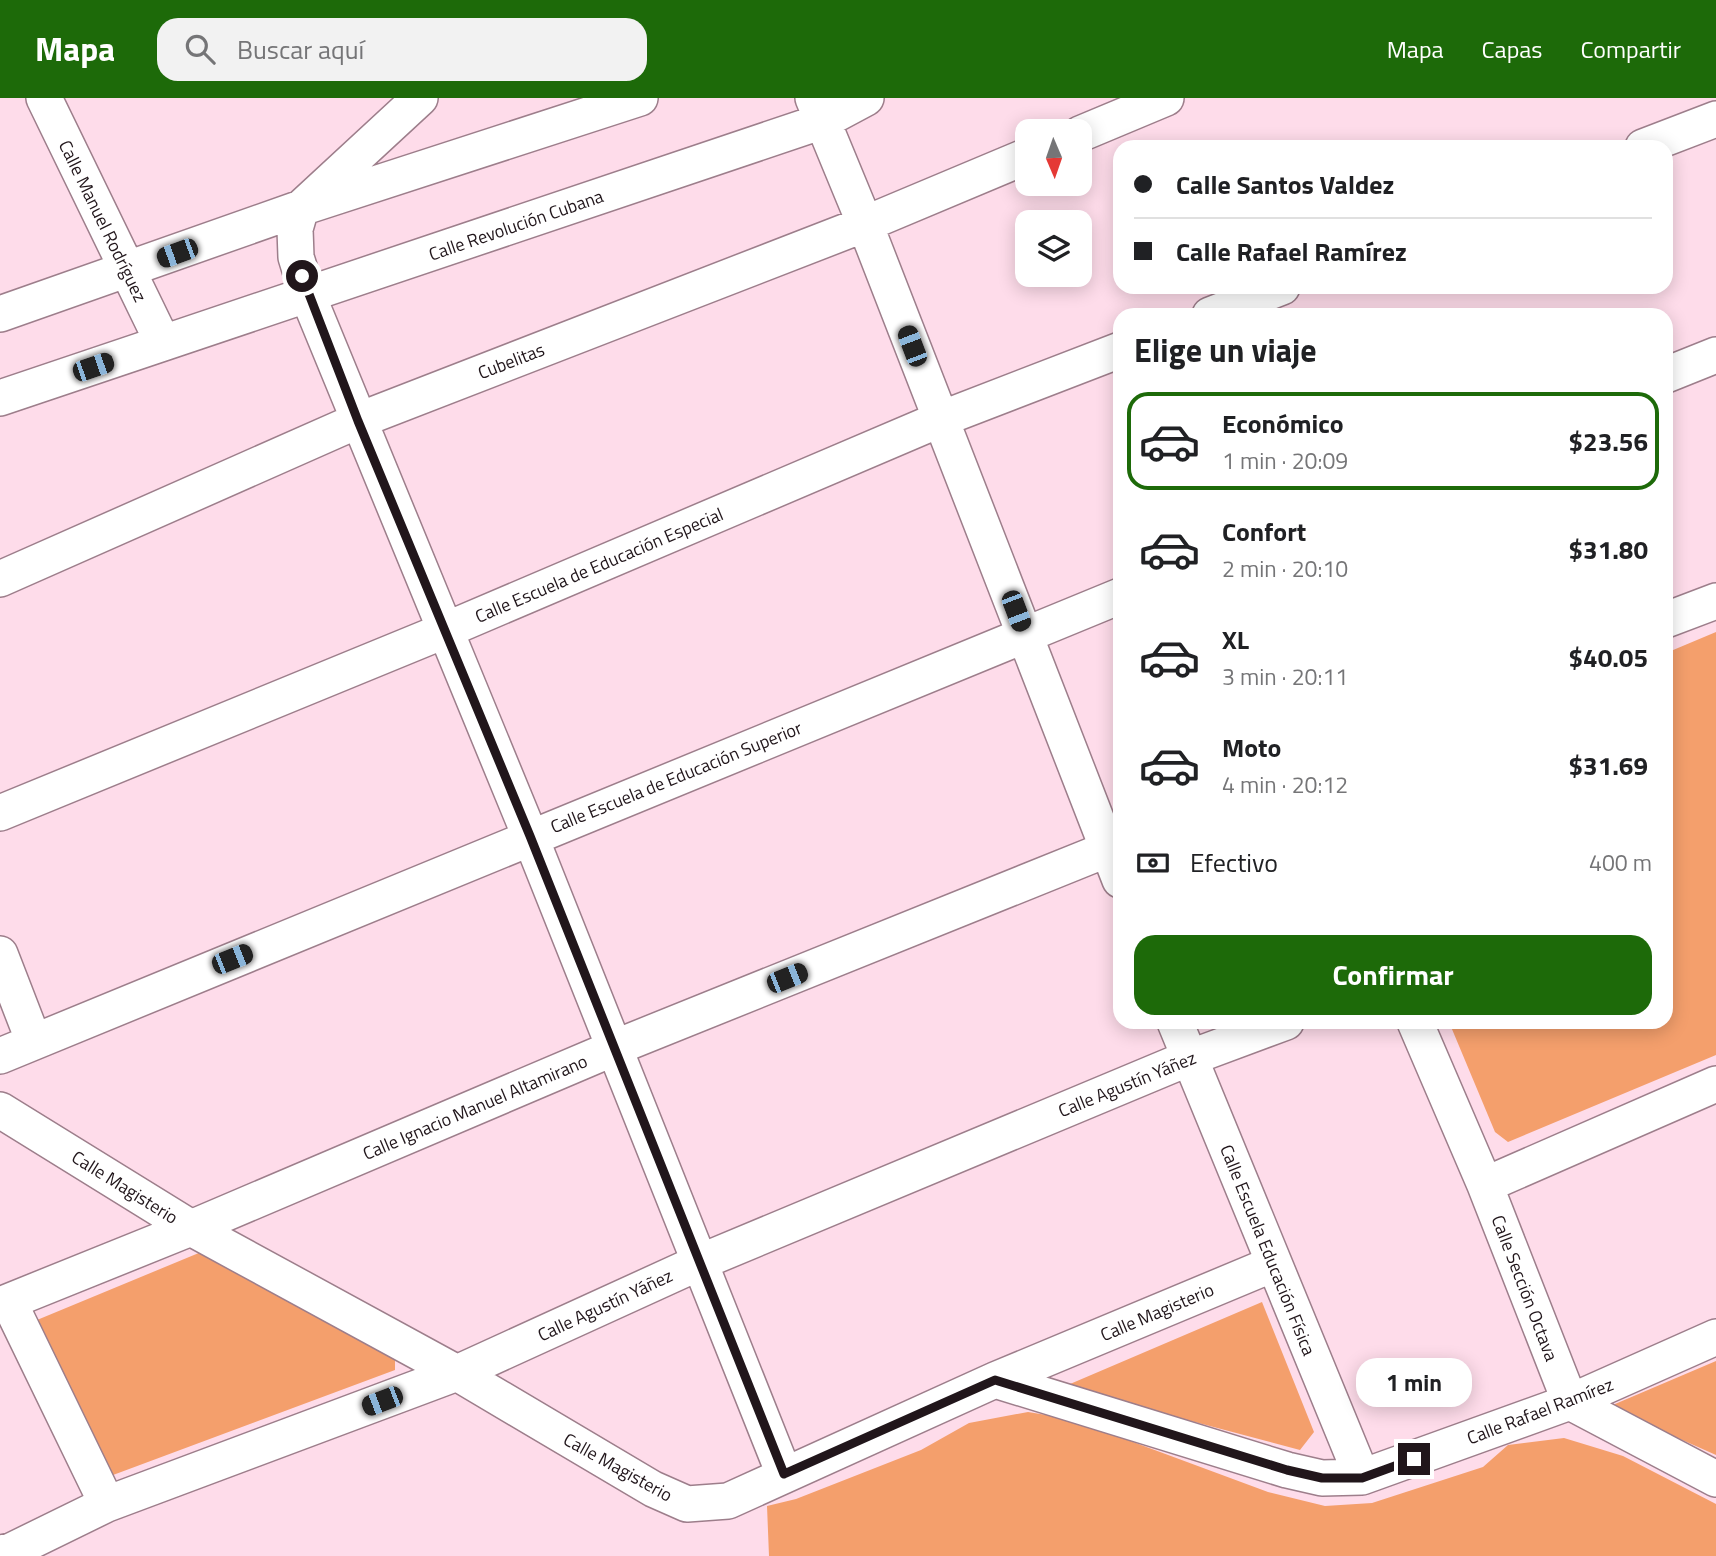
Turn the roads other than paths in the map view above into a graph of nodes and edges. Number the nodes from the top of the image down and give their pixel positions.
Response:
1 (419, 98) edge
2 (640, 98) edge
3 (866, 98) edge
4 (1166, 98) edge
5 (54, 103) edge
6 (818, 109) edge
7 (1716, 119) edge
8 (1092, 129) edge
9 (1661, 140) edge
10 (1015, 161) edge
11 (301, 208) junction
12 (865, 224) junction
13 (128, 271) junction
14 (1264, 294) edge
15 (308, 296) junction
16 (1228, 308) edge
17 (0, 314) edge
18 (163, 343) junction
19 (1113, 353) edge
20 (1716, 355) edge
21 (1673, 373) edge
22 (0, 398) edge
23 (941, 419) junction
24 (358, 421) junction
25 (0, 579) edge
26 (1113, 599) edge
27 (1716, 601) edge
28 (1673, 617) edge
29 (446, 630) junction
30 (1025, 635) junction
31 (0, 813) edge
32 (530, 836) junction
33 (1113, 861) edge
34 (1113, 864) edge
35 (0, 954) edge
36 (1178, 1029) edge
37 (1267, 1029) edge
38 (1418, 1029) edge
39 (34, 1042) junction
40 (614, 1048) junction
41 (0, 1056) edge
42 (1189, 1058) junction
43 (1716, 1084) edge
44 (0, 1110) edge
45 (1485, 1185) junction
46 (191, 1228) junction
47 (698, 1263) junction
48 (1273, 1264) junction
49 (5, 1304) edge
50 (1716, 1337) edge
51 (457, 1373) junction
52 (995, 1380) junction
53 (1570, 1402) junction
54 (784, 1474) junction
55 (1362, 1478) junction
56 (1716, 1479) edge
57 (107, 1504) junction
58 (0, 1553) edge

1 - 11 street
2 - 11 street
3 - 6 street, Calle Revolución Cubana
4 - 8 street
5 - 13 street, Calle Manuel Rodríguez
6 - 12 street
6 - 15 street, Calle Revolución Cubana
7 - 9 street
10 - 12 street, Cubelitas
11 - 13 street
11 - 15 street
12 - 23 street
12 - 24 street, Cubelitas
13 - 17 street
13 - 18 street, Calle Manuel Rodríguez
14 - 16 street
15 - 18 street, Calle Revolución Cubana
15 - 24 street
18 - 22 street, Calle Revolución Cubana
19 - 23 street, Calle Escuela de Educación Especial
20 - 21 street
23 - 29 street, Calle Escuela de Educación Especial
23 - 30 street
24 - 25 street, Cubelitas
24 - 29 street
26 - 30 street, Calle Escuela de Educación Superior
27 - 28 street
29 - 31 street, Calle Escuela de Educación Especial
29 - 32 street
30 - 32 street, Calle Escuela de Educación Superior
30 - 33 street
32 - 39 street, Calle Escuela de Educación Superior
32 - 40 street
34 - 40 street, Calle Ignacio Manuel Altamirano
35 - 39 street
36 - 42 street, Calle Escuela Educación Física
37 - 42 street, Calle Agustín Yáñez
38 - 45 street, Calle Sección Octava
39 - 41 street, Calle Escuela de Educación Superior
40 - 46 street, Calle Ignacio Manuel Altamirano
40 - 47 street
42 - 47 street, Calle Agustín Yáñez
42 - 48 street, Calle Escuela Educación Física
43 - 45 street
44 - 46 street, Calle Magisterio
45 - 53 street, Calle Sección Octava
46 - 49 street, Calle Ignacio Manuel Altamirano
46 - 51 street, Calle Magisterio
47 - 51 street, Calle Agustín Yáñez
47 - 54 street
48 - 52 street, Calle Magisterio
48 - 55 street, Calle Escuela Educación Física
49 - 57 street
50 - 53 street, Calle Rafael Ramírez
51 - 54 street, Calle Magisterio
51 - 57 street, Calle Agustín Yáñez
52 - 54 street, Calle Magisterio
52 - 55 street
53 - 55 street, Calle Rafael Ramírez
53 - 56 street
57 - 58 street, Calle Agustín Yáñez

